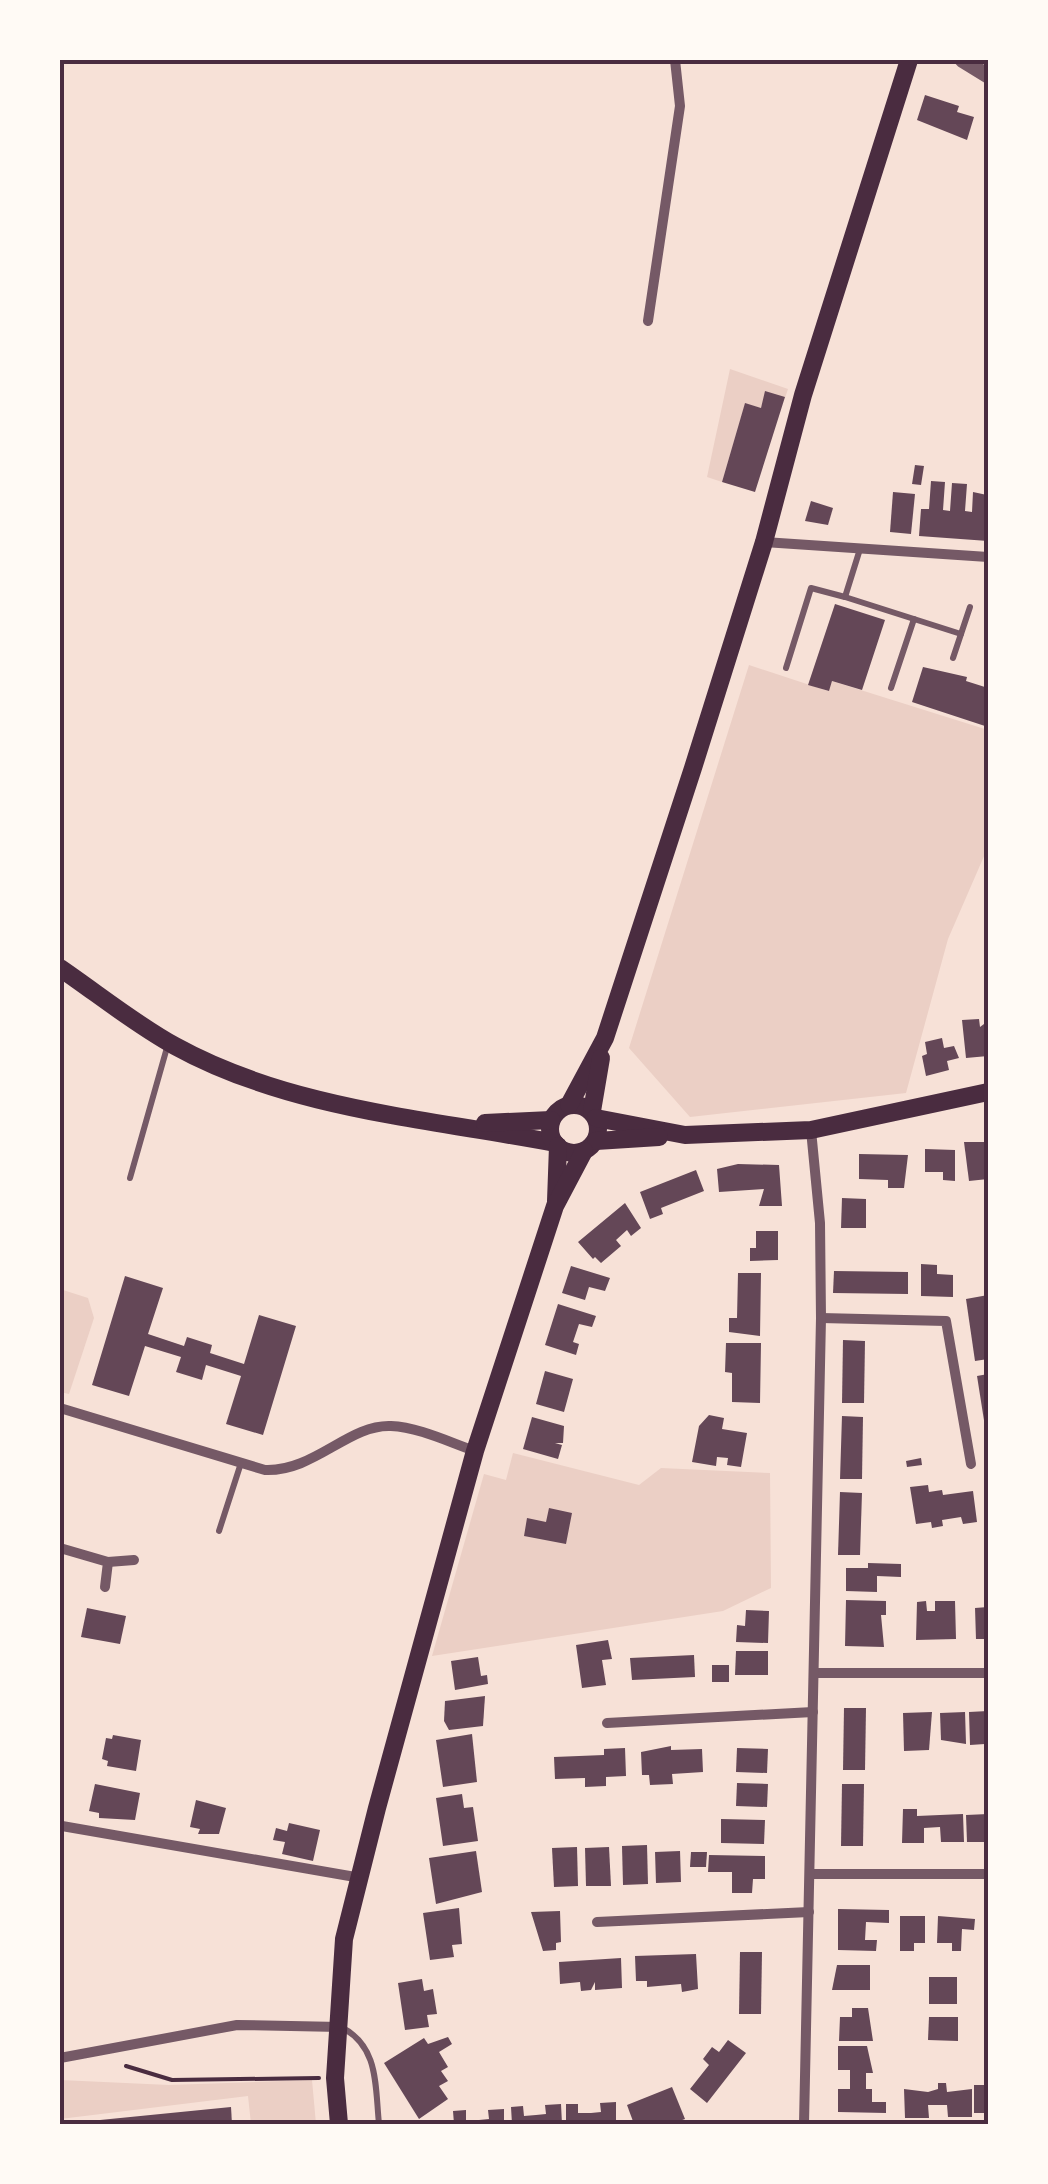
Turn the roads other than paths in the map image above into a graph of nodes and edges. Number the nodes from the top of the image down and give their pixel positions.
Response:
1 (675, 60) edge
2 (908, 60) edge
3 (962, 60) edge
4 (988, 76) edge
5 (648, 321) dead end
6 (764, 542) junction
7 (860, 548) junction
8 (988, 557) edge
9 (845, 597) junction
10 (970, 606) dead end
11 (914, 619) junction
12 (961, 634) junction
13 (954, 658) dead end
14 (786, 668) dead end
15 (892, 688) dead end
16 (60, 968) edge
17 (605, 1038) junction
18 (169, 1042) junction
19 (988, 1092) edge
20 (570, 1105) junction
21 (594, 1114) junction
22 (552, 1120) junction
23 (454, 1124) junction
24 (811, 1130) junction
25 (685, 1135) junction
26 (556, 1145) junction
27 (590, 1146) junction
28 (130, 1178) dead end
29 (555, 1206) junction
30 (821, 1318) junction
31 (60, 1408) edge
32 (475, 1451) junction
33 (241, 1463) junction
34 (971, 1464) dead end
35 (219, 1531) dead end
36 (60, 1548) edge
37 (134, 1560) dead end
38 (108, 1562) junction
39 (104, 1587) dead end
40 (988, 1672) edge
41 (814, 1673) junction
42 (812, 1712) junction
43 (608, 1723) dead end
44 (62, 1826) edge
45 (810, 1874) junction
46 (988, 1874) edge
47 (361, 1878) junction
48 (809, 1912) junction
49 (597, 1922) dead end
50 (340, 2026) junction
51 (60, 2058) edge
52 (338, 2124) edge
53 (379, 2124) edge
54 (804, 2124) edge

1 - 5 street
2 - 6 main road
3 - 4 street
6 - 7 street
6 - 17 main road
7 - 8 street
7 - 9 lane
9 - 11 lane
9 - 14 lane
10 - 12 lane
11 - 12 lane
11 - 15 lane
12 - 13 lane
16 - 18 main road
17 - 20 main road
17 - 21 main road
18 - 23 main road
18 - 28 lane
19 - 24 main road
20 - 21 main road
20 - 22 main road
21 - 25 main road
21 - 27 main road
22 - 23 main road
22 - 26 main road
23 - 26 main road
24 - 25 main road
24 - 30 street
25 - 27 main road
26 - 27 main road
26 - 29 main road
27 - 29 main road
29 - 32 main road
30 - 34 street
30 - 41 street
31 - 33 street
32 - 33 street
32 - 47 main road
33 - 35 lane
36 - 38 street
37 - 38 street
38 - 39 street
40 - 41 street
41 - 42 street
42 - 43 street
42 - 45 street
44 - 47 street
45 - 46 street
45 - 48 street
47 - 50 main road
48 - 49 street
48 - 54 street
50 - 51 street
50 - 52 main road
50 - 53 lane

